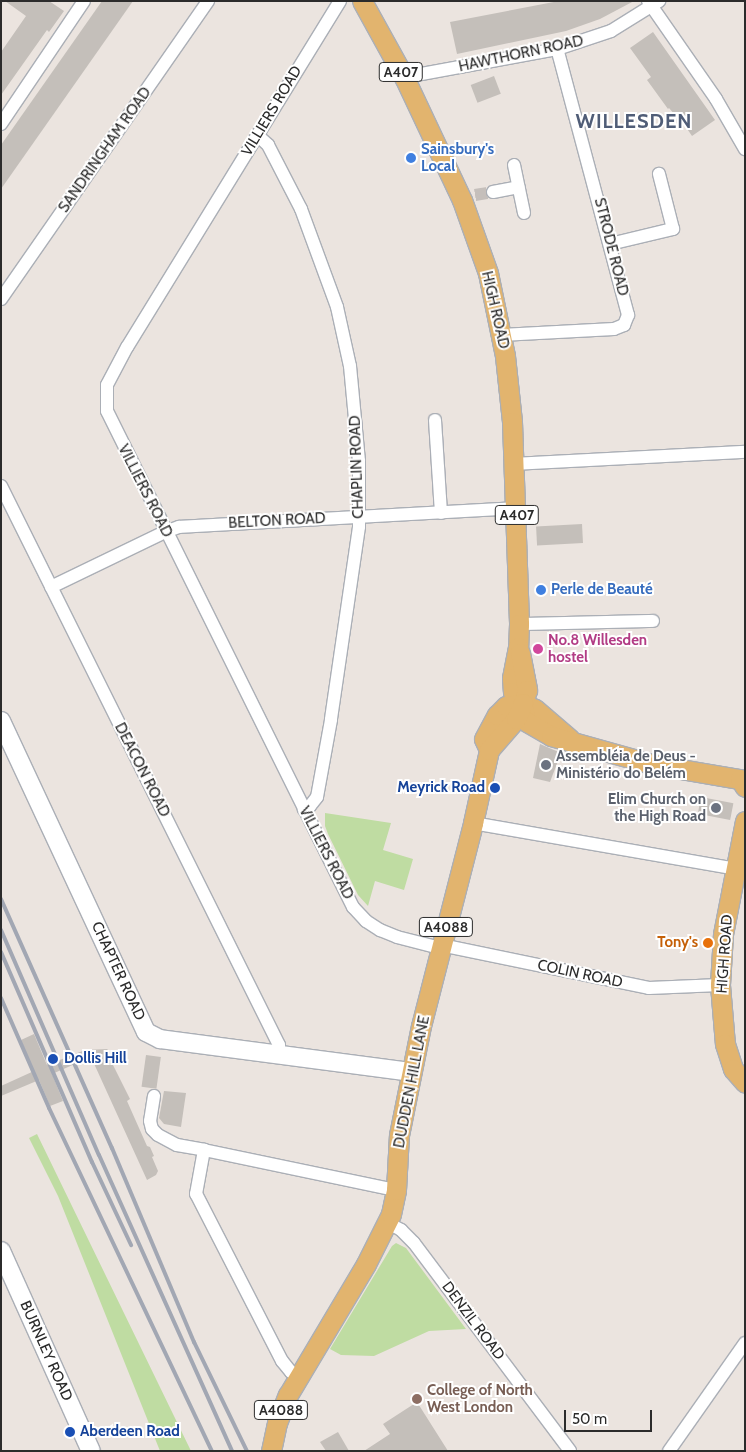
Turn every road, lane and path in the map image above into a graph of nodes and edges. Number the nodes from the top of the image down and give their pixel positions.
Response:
1 (208, 1) edge
2 (340, 1) edge
3 (362, 1) edge
4 (80, 3) edge
5 (652, 3) edge
6 (557, 49) junction
7 (405, 80) junction
8 (1, 124) edge
9 (257, 135) junction
10 (745, 149) edge
11 (514, 165) dead end
12 (658, 174) dead end
13 (518, 187) junction
14 (493, 192) tunnel mouth
15 (524, 213) dead end
16 (610, 244) junction
17 (1, 300) edge
18 (501, 335) junction
19 (436, 420) dead end
20 (745, 452) edge
21 (514, 464) junction
22 (1, 486) edge
23 (516, 508) junction
24 (441, 513) junction
25 (359, 517) junction
26 (165, 532) junction
27 (52, 587) junction
28 (653, 621) dead end
29 (519, 624) junction
30 (523, 703) junction
31 (1, 721) edge
32 (743, 778) edge
33 (304, 809) junction
34 (745, 821) edge
35 (473, 823) junction
36 (736, 869) junction
37 (441, 946) junction
38 (720, 985) junction
39 (279, 1055) junction
40 (411, 1072) junction
41 (745, 1083) edge
42 (154, 1096) dead end
43 (204, 1150) junction
44 (396, 1190) junction
45 (388, 1223) junction
46 (1, 1251) edge
47 (745, 1343) edge
48 (298, 1376) junction
49 (272, 1449) edge
50 (91, 1451) edge
51 (570, 1451) edge
52 (669, 1451) edge

1 - 17 street, SANDRINGHAM ROAD
2 - 9 street, VILLIERS ROAD
3 - 7 main road, HIGH ROAD / A407
4 - 8 street
5 - 6 street, HAWTHORN ROAD
5 - 10 street
6 - 7 street, HAWTHORN ROAD
6 - 16 street, STRODE ROAD
7 - 18 main road, HIGH ROAD / A407
9 - 25 street, CHAPLIN ROAD
9 - 26 street, VILLIERS ROAD
11 - 13 street
12 - 16 street
13 - 14 street
13 - 15 street
16 - 18 street, STRODE ROAD
18 - 21 main road, HIGH ROAD / A407
19 - 24 street
20 - 21 street
21 - 23 main road, HIGH ROAD / A407
22 - 27 street, DEACON ROAD
23 - 24 street, BELTON ROAD
23 - 29 main road, HIGH ROAD / A407
24 - 25 street, BELTON ROAD
25 - 26 street, BELTON ROAD
25 - 33 street, CHAPLIN ROAD
26 - 27 street, BELTON ROAD
26 - 33 street, VILLIERS ROAD
27 - 39 street, DEACON ROAD
28 - 29 street
29 - 30 main road, HIGH ROAD / A407
30 - 32 main road
30 - 35 main road, DUDDEN HILL LANE / A4088
31 - 39 street, CHAPTER ROAD
33 - 37 street, VILLIERS ROAD
34 - 36 main road, HIGH ROAD
35 - 36 street
35 - 37 main road, DUDDEN HILL LANE / A4088
36 - 38 main road, HIGH ROAD
37 - 38 street, COLIN ROAD
37 - 40 main road, DUDDEN HILL LANE / A4088
38 - 41 main road, HIGH ROAD
39 - 40 street, CHAPTER ROAD
40 - 44 main road, DUDDEN HILL LANE / A4088
42 - 43 street
43 - 44 street
43 - 48 street
44 - 45 main road, DUDDEN HILL LANE / A4088
45 - 48 main road, DUDDEN HILL LANE / A4088
45 - 51 street, DENZIL ROAD
46 - 50 street, BURNLEY ROAD
47 - 52 street
48 - 49 main road, DUDDEN HILL LANE / A4088

